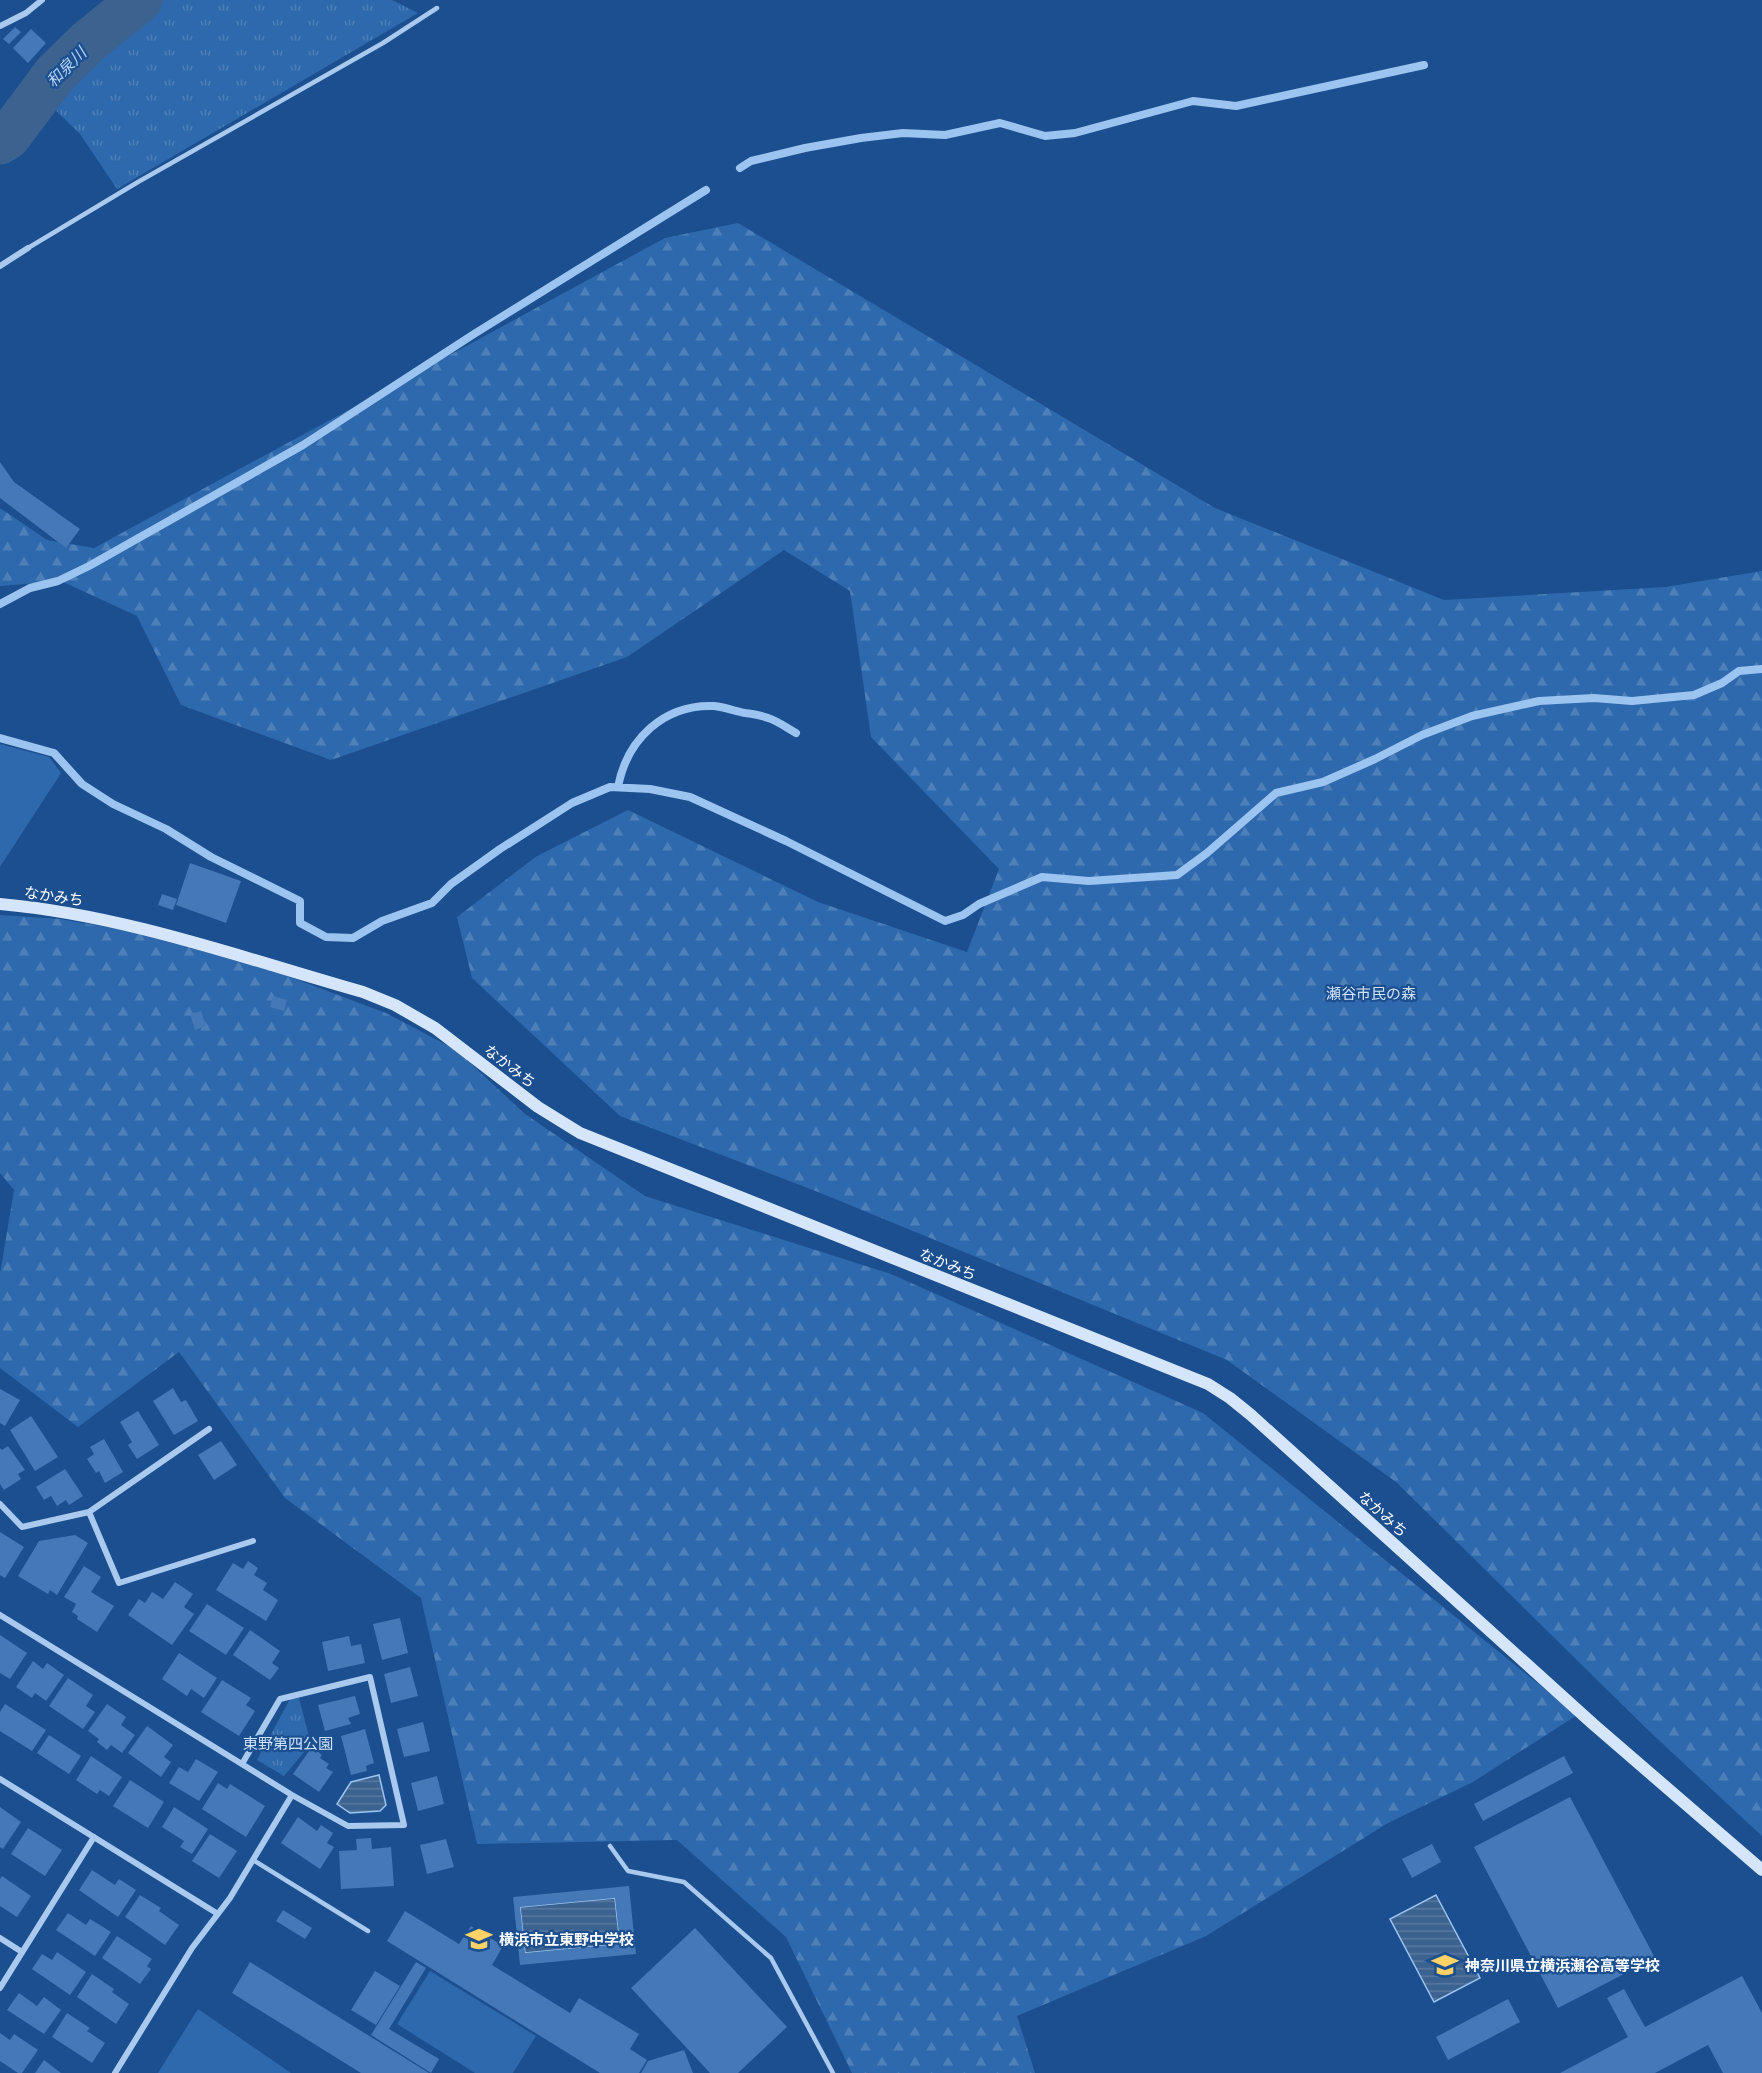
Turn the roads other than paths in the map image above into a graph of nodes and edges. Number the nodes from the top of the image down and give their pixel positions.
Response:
1 (42, 0) edge
2 (437, 8) dead end
3 (0, 26) edge
4 (28, 248) joint
5 (0, 266) edge
6 (0, 904) edge
7 (209, 1429) dead end
8 (0, 1504) edge
9 (89, 1512) junction
10 (253, 1541) dead end
11 (0, 1615) edge
12 (242, 1764) junction
13 (0, 1779) edge
14 (292, 1795) junction
15 (94, 1837) junction
16 (610, 1846) dead end
17 (252, 1860) junction
18 (1762, 1870) edge
19 (218, 1914) junction
20 (368, 1931) dead end
21 (0, 1938) edge
22 (22, 1952) junction
23 (0, 1988) edge
24 (115, 2073) edge
25 (833, 2073) edge

1 - 3 street
2 - 4 lane
4 - 5 street
6 - 18 street, なかみち
7 - 9 street
8 - 9 street
9 - 10 street
11 - 12 street
12 - 14 street
12 - 14 street
13 - 15 street
14 - 17 street
15 - 19 street
15 - 22 street
16 - 25 lane
17 - 19 street
17 - 20 lane
19 - 24 street
21 - 22 street
22 - 23 street

